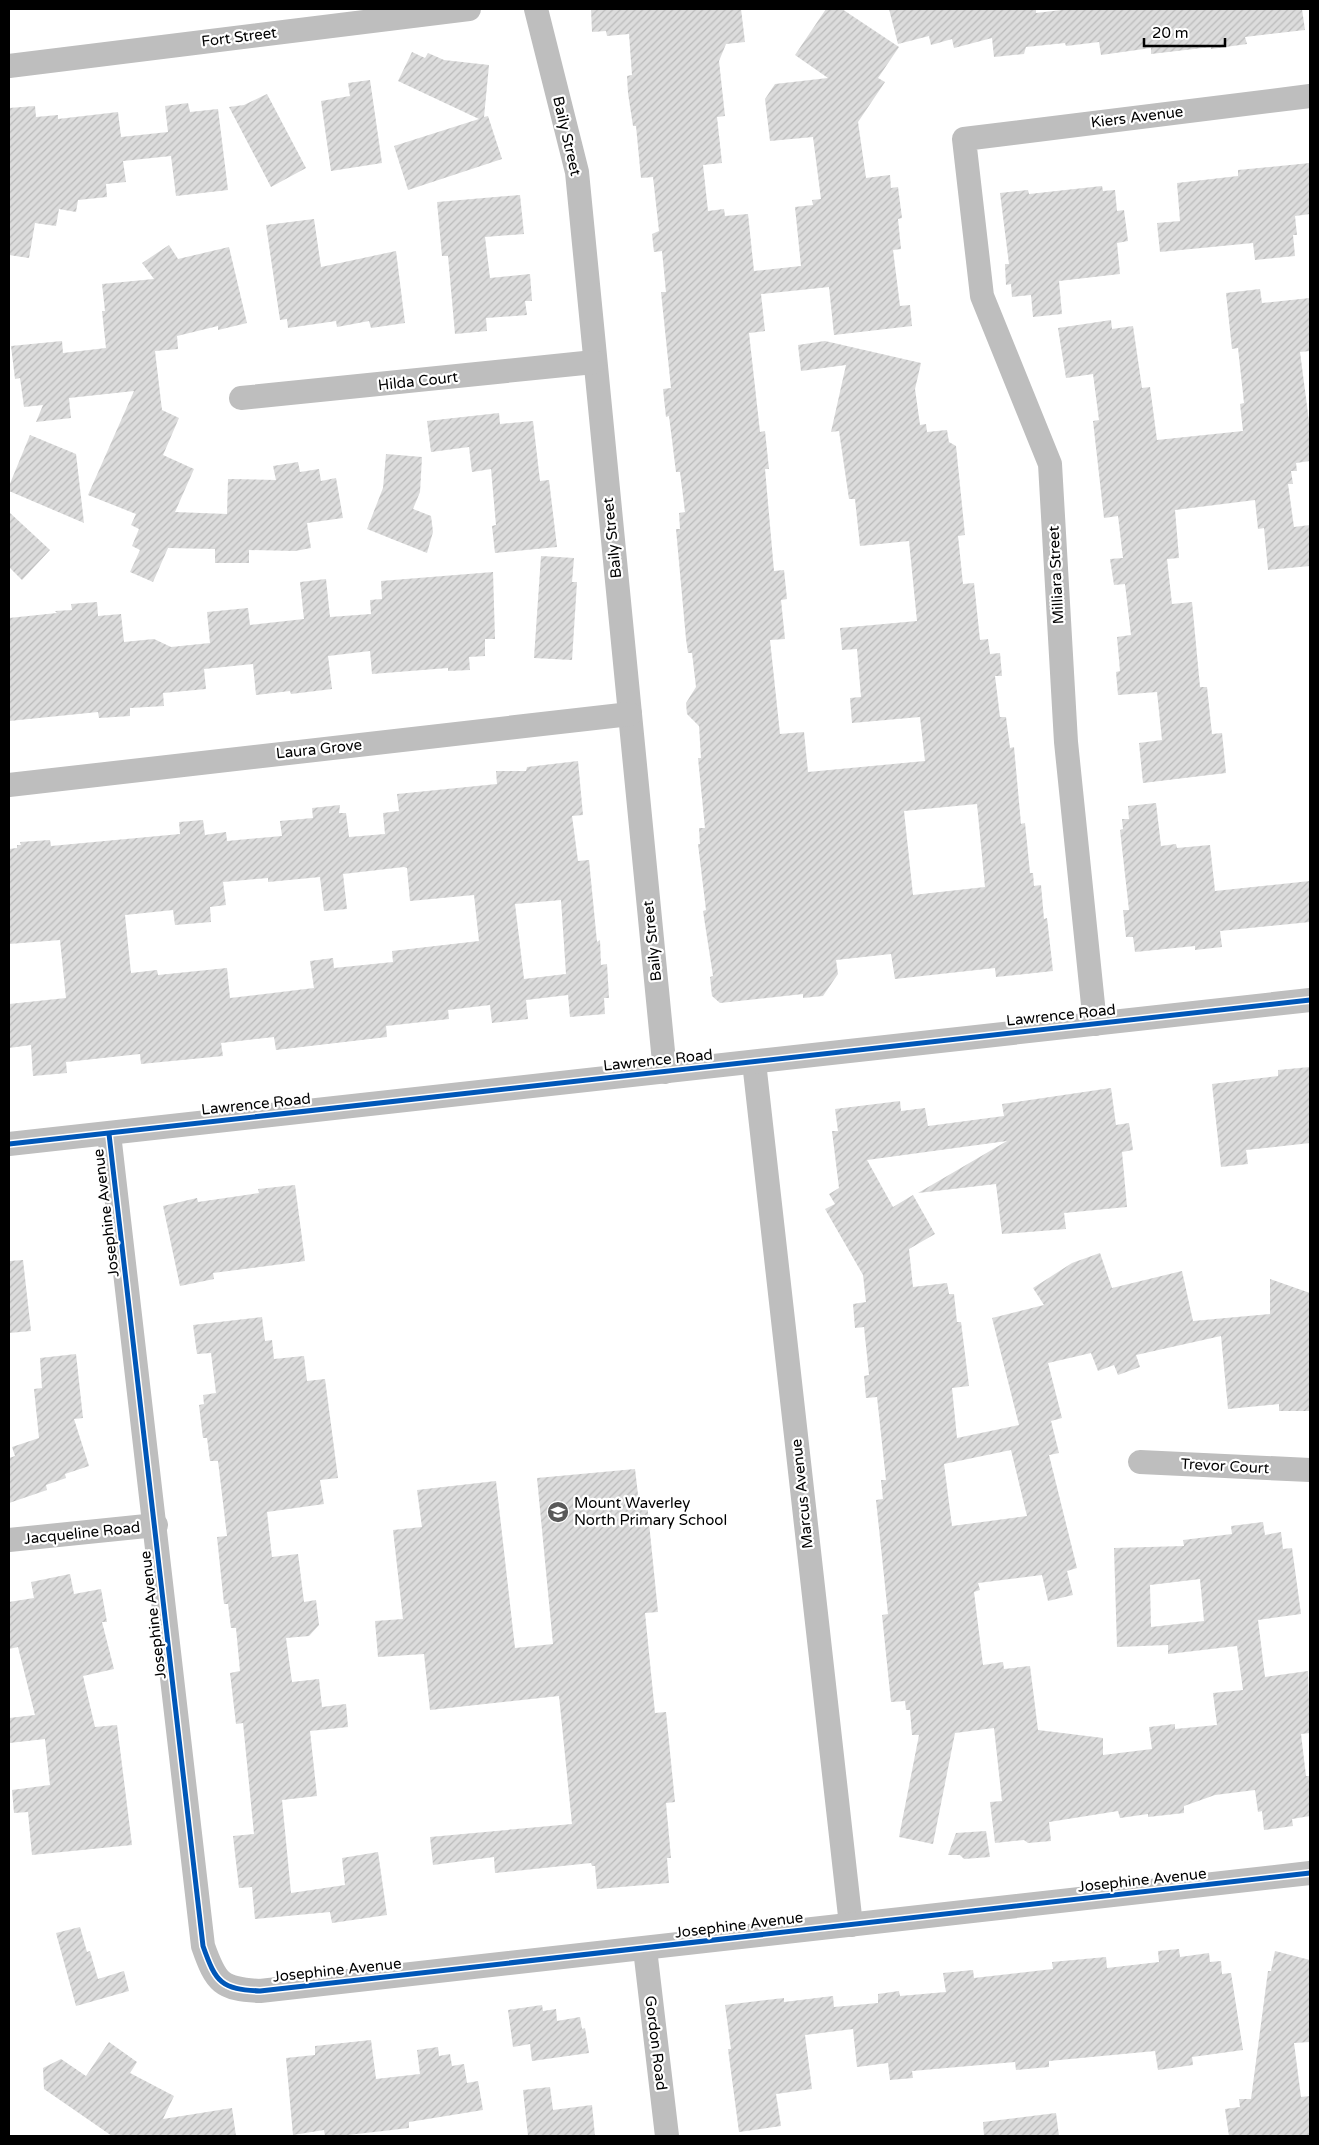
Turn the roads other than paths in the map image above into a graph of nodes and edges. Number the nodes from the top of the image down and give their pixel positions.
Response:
1 (470, 9) edge
2 (536, 9) edge
3 (9, 66) edge
4 (1310, 96) edge
5 (964, 139) joint
6 (594, 362) junction
7 (241, 398) dead end
8 (630, 714) junction
9 (9, 785) edge
10 (1310, 1000) edge
11 (1095, 1024) junction
12 (754, 1062) junction
13 (665, 1072) junction
14 (109, 1134) junction
15 (9, 1144) edge
16 (1140, 1462) dead end
17 (1310, 1470) edge
18 (156, 1525) junction
19 (9, 1540) edge
20 (1310, 1874) edge
21 (851, 1925) junction
22 (644, 1949) junction
23 (667, 2136) edge

1 - 3 street, Fort Street
2 - 6 street, Baily Street
4 - 5 street, Kiers Avenue
5 - 11 street, Milliara Street
6 - 7 street, Hilda Court
6 - 8 street, Baily Street
8 - 9 street, Laura Grove
8 - 13 street, Baily Street
10 - 11 street, Lawrence Road
11 - 12 street, Lawrence Road
12 - 13 street, Lawrence Road
12 - 21 street, Marcus Avenue
13 - 14 street, Lawrence Road
14 - 15 street, Lawrence Road
14 - 18 street, Josephine Avenue
16 - 17 street, Trevor Court
18 - 19 street, Jacqueline Road
18 - 22 street, Josephine Avenue
20 - 21 street, Josephine Avenue
21 - 22 street, Josephine Avenue
22 - 23 street, Gordon Road

